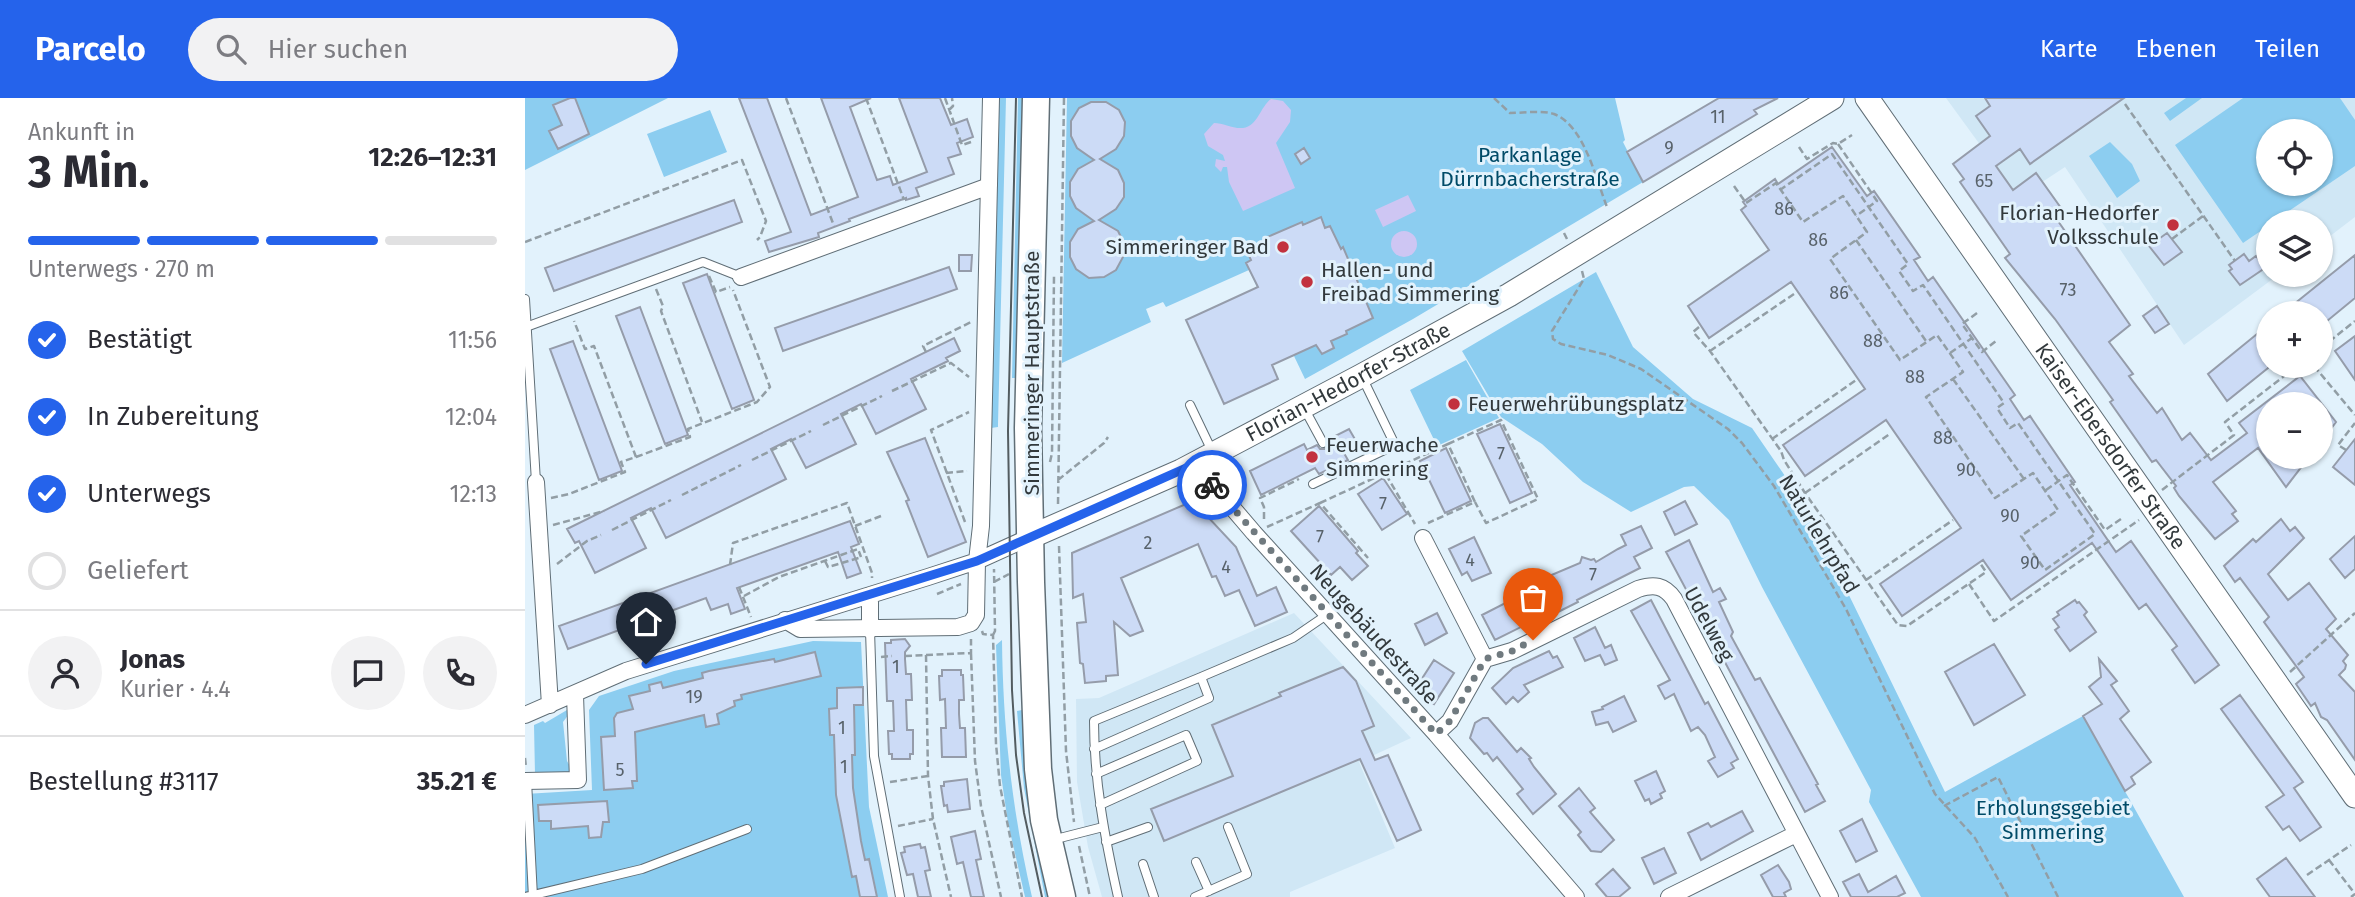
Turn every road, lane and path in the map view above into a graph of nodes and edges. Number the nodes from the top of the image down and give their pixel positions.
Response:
1 (786, 98) edge
2 (866, 98) edge
3 (945, 98) edge
4 (952, 98) edge
5 (991, 98) edge
6 (1036, 98) edge
7 (1064, 98) edge
8 (1494, 98) edge
9 (1832, 98) edge
10 (1867, 98) edge
11 (2125, 104) dead end
12 (949, 110) junction
13 (1852, 135) dead end
14 (979, 140) dead end
15 (1838, 144) junction
16 (1799, 147) dead end
17 (989, 186) junction
18 (1734, 186) dead end
19 (1780, 190) junction
20 (907, 206) dead end
21 (1607, 207) dead end
22 (1869, 207) junction
23 (1856, 216) junction
24 (2203, 216) junction
25 (837, 233) dead end
26 (2172, 239) dead end
27 (757, 240) dead end
28 (1856, 240) junction
29 (525, 242) edge
30 (2235, 261) dead end
31 (703, 262) junction
32 (1583, 274) dead end
33 (741, 278) joint
34 (652, 280) junction
35 (1794, 294) dead end
36 (525, 299) edge
37 (570, 310) junction
38 (1977, 313) dead end
39 (975, 320) dead end
40 (2355, 321) edge
41 (526, 327) edge
42 (1699, 327) dead end
43 (1972, 338) junction
44 (2333, 338) edge
45 (1996, 341) dead end
46 (1926, 342) junction
47 (1963, 344) junction
48 (1710, 351) junction
49 (926, 352) dead end
50 (1950, 353) junction
51 (963, 372) dead end
52 (1361, 376) junction
53 (1953, 378) junction
54 (2282, 378) edge
55 (2324, 378) edge
56 (1856, 380) dead end
57 (893, 391) dead end
58 (882, 396) dead end
59 (1190, 405) dead end
60 (1303, 407) junction
61 (1042, 411) dead end
62 (1059, 411) dead end
63 (2355, 415) edge
64 (702, 422) junction
65 (2355, 423) edge
66 (823, 425) dead end
67 (811, 431) dead end
68 (1891, 433) dead end
69 (1108, 437) dead end
70 (1772, 439) junction
71 (1322, 443) dead end
72 (1448, 444) junction
73 (2346, 450) dead end
74 (636, 457) junction
75 (1204, 459) junction
76 (752, 460) dead end
77 (741, 466) dead end
78 (971, 471) dead end
79 (946, 473) dead end
80 (1385, 474) junction
81 (1299, 478) dead end
82 (2024, 479) junction
83 (1058, 480) junction
84 (2059, 481) junction
85 (536, 482) joint
86 (1313, 485) dead end
87 (2045, 491) junction
88 (1805, 493) junction
89 (682, 495) dead end
90 (551, 498) dead end
91 (671, 500) dead end
92 (1475, 502) junction
93 (1320, 503) junction
94 (2152, 505) junction
95 (604, 511) dead end
96 (881, 516) dead end
97 (2121, 519) dead end
98 (1953, 520) dead end
99 (855, 526) junction
100 (1058, 526) junction
101 (538, 529) junction
102 (612, 529) dead end
103 (1252, 530) junction
104 (601, 535) dead end
105 (1030, 537) junction
106 (1423, 538) dead end
107 (994, 554) junction
108 (864, 557) junction
109 (1368, 558) dead end
110 (825, 561) junction
111 (977, 561) junction
112 (1980, 563) dead end
113 (730, 565) dead end
114 (554, 566) dead end
115 (1867, 580) junction
116 (1969, 584) junction
117 (739, 587) dead end
118 (870, 595) junction
119 (744, 596) junction
120 (2355, 613) edge
121 (1328, 614) junction
122 (976, 615) junction
123 (785, 620) junction
124 (757, 629) junction
125 (870, 630) junction
126 (993, 635) junction
127 (971, 643) dead end
128 (971, 653) junction
129 (926, 655) junction
130 (905, 656) dead end
131 (1485, 659) junction
132 (1201, 677) junction
133 (2277, 684) junction
134 (575, 695) junction
135 (550, 705) junction
136 (525, 715) edge
137 (1436, 734) junction
138 (1094, 749) junction
139 (1096, 774) junction
140 (928, 776) junction
141 (526, 781) edge
142 (879, 784) junction
143 (2355, 796) edge
144 (1100, 805) junction
145 (1944, 806) junction
146 (933, 819) junction
147 (1103, 827) junction
148 (1148, 827) dead end
149 (1228, 827) dead end
150 (886, 829) junction
151 (747, 830) dead end
152 (1795, 834) junction
153 (1076, 835) junction
154 (1049, 841) junction
155 (1106, 842) junction
156 (2351, 845) dead end
157 (2329, 860) junction
158 (1196, 862) dead end
159 (1143, 864) dead end
160 (2307, 875) dead end
161 (1209, 891) junction
162 (530, 896) edge
163 (900, 897) edge
164 (951, 897) edge
165 (1001, 897) edge
166 (1022, 897) edge
167 (1062, 897) edge
168 (1090, 897) edge
169 (1118, 897) edge
170 (1154, 897) edge
171 (1195, 897) edge
172 (1576, 897) edge
173 (1669, 897) edge
174 (1830, 897) edge
175 (2008, 897) edge
176 (2058, 897) edge
177 (2351, 897) edge

1 - 25 path
2 - 20 path
3 - 12 path
4 - 12 path
5 - 17 street
6 - 105 main road, Simmeringer Hauptstraße
7 - 83 path
8 - 21 path
9 - 52 main road, Florian-Hedorfer-Straße
10 - 94 main road, Kaiser-Ebersdorfer Straße
11 - 24 path
12 - 14 path
13 - 15 path
15 - 16 path
15 - 22 path
17 - 33 street
17 - 111 street
18 - 19 path
19 - 22 path
19 - 23 path
22 - 23 path
22 - 47 path
23 - 28 path
24 - 26 path
24 - 30 path
27 - 29 path
28 - 46 path
28 - 46 path
31 - 33 lane
31 - 34 lane
31 - 64 path
32 - 145 path, Naturlehrpfad
34 - 37 lane
34 - 64 path
35 - 48 path
36 - 41 lane
37 - 41 lane
37 - 74 path
38 - 43 path
39 - 49 path
40 - 44 path
41 - 85 lane
42 - 48 path
43 - 45 path
43 - 47 path
46 - 50 path
47 - 50 path
47 - 84 path
48 - 70 path
50 - 53 path
51 - 57 path
52 - 60 main road, Florian-Hedorfer-Straße
52 - 86 lane
53 - 82 path
53 - 82 path
54 - 94 path
55 - 63 path
56 - 70 path
58 - 66 path
59 - 75 lane
60 - 71 lane
60 - 75 main road, Florian-Hedorfer-Straße
61 - 62 path
64 - 74 path
65 - 73 path
67 - 76 path
68 - 88 path
69 - 83 path
70 - 88 path
72 - 80 path
72 - 92 path
72 - 92 path
74 - 90 path
75 - 100 main road, Florian-Hedorfer-Straße
75 - 103 street, Neugebäudestraße
77 - 89 path
78 - 79 path
80 - 92 path
80 - 93 path
81 - 103 path
82 - 87 path
83 - 100 path
84 - 87 path
84 - 87 path
84 - 97 path
85 - 101 street
88 - 115 path
91 - 102 path
93 - 103 path
93 - 109 path
94 - 116 path
94 - 133 main road, Kaiser-Ebersdorfer Straße
95 - 101 path
96 - 99 path
98 - 115 path
99 - 108 path
99 - 113 path
100 - 105 main road, Florian-Hedorfer-Straße
100 - 153 path
101 - 135 street
103 - 121 street, Neugebäudestraße
104 - 114 path
105 - 107 street
105 - 154 main road, Simmeringer Hauptstraße
106 - 131 street
107 - 111 street
107 - 126 path
108 - 110 path
108 - 110 path
108 - 118 path
110 - 119 path
111 - 118 street
111 - 122 street
112 - 116 path
115 - 116 path
117 - 119 path
118 - 123 street
118 - 125 street
119 - 124 path
120 - 133 path
121 - 132 lane
121 - 137 street, Neugebäudestraße
122 - 125 street
122 - 126 path
123 - 124 street
123 - 125 street
124 - 134 street
125 - 142 lane
126 - 166 path
127 - 128 path
128 - 129 path
128 - 165 path
129 - 130 path
129 - 140 path
131 - 137 street
131 - 152 street, Udelweg
132 - 138 lane
132 - 138 lane
133 - 143 main road, Kaiser-Ebersdorfer Straße
134 - 135 street
134 - 141 street
135 - 136 street
137 - 172 street, Neugebäudestraße
138 - 139 lane
139 - 144 lane
139 - 144 lane
140 - 142 path
140 - 146 path
141 - 162 lane
142 - 150 lane
144 - 147 lane
145 - 175 path, Naturlehrpfad
145 - 176 path
146 - 150 path
146 - 164 path
147 - 153 lane
147 - 155 lane
148 - 155 lane
149 - 161 lane
150 - 163 lane
151 - 162 lane
152 - 173 street
152 - 174 street, Udelweg
153 - 154 lane
153 - 168 path
154 - 167 main road, Simmeringer Hauptstraße
155 - 169 lane
156 - 157 path
157 - 160 path
157 - 177 path
158 - 161 lane
159 - 170 lane
161 - 171 lane

